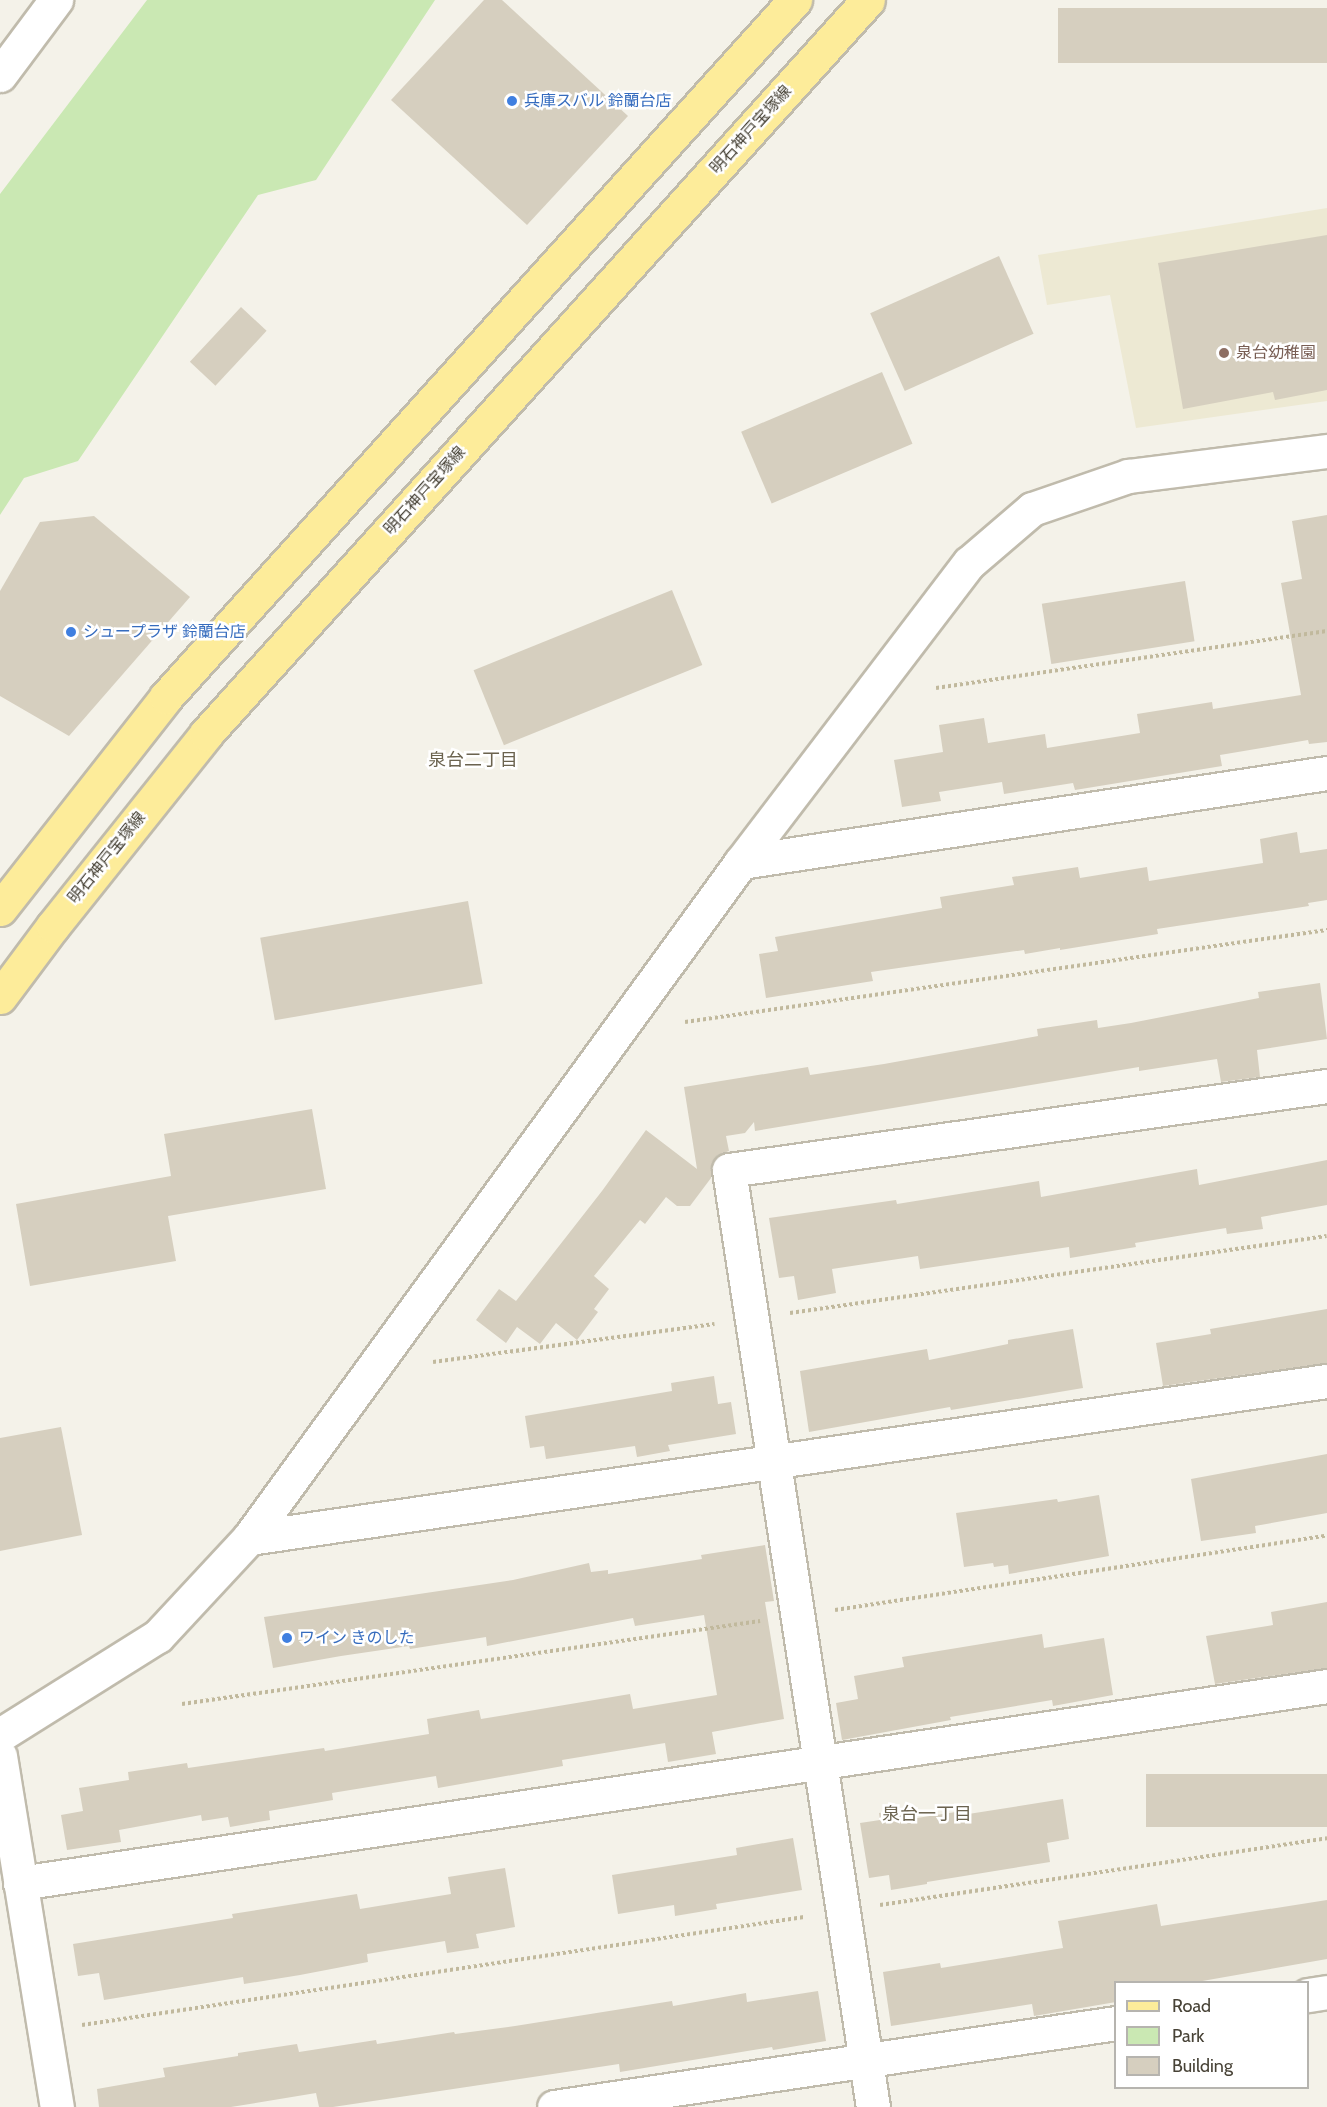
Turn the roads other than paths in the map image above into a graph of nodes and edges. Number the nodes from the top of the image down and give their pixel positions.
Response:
1 (56, 0) edge
2 (795, 0) edge
3 (868, 0) edge
4 (0, 75) edge
5 (1327, 451) edge
6 (1327, 773) edge
7 (741, 862) junction
8 (0, 909) edge
9 (0, 997) edge
10 (1327, 1086) edge
11 (1327, 1381) edge
12 (774, 1462) junction
13 (249, 1538) junction
14 (1327, 1686) edge
15 (0, 1735) edge
16 (0, 1756) edge
17 (820, 1762) junction
18 (20, 1883) junction
19 (1327, 1992) edge
20 (1309, 1995) edge
21 (1114, 2023) edge
22 (866, 2060) junction
23 (57, 2107) edge
24 (554, 2107) edge
25 (873, 2107) edge

1 - 4 street
2 - 8 main road
3 - 9 main road, 明石神戸宝塚線
5 - 7 street
6 - 7 street
7 - 13 street
10 - 12 street
11 - 12 street
12 - 13 street
12 - 17 street
13 - 15 street
14 - 17 street
16 - 18 street
17 - 18 street
17 - 22 street
18 - 23 street
19 - 20 street
21 - 22 street
22 - 24 street
22 - 25 street

